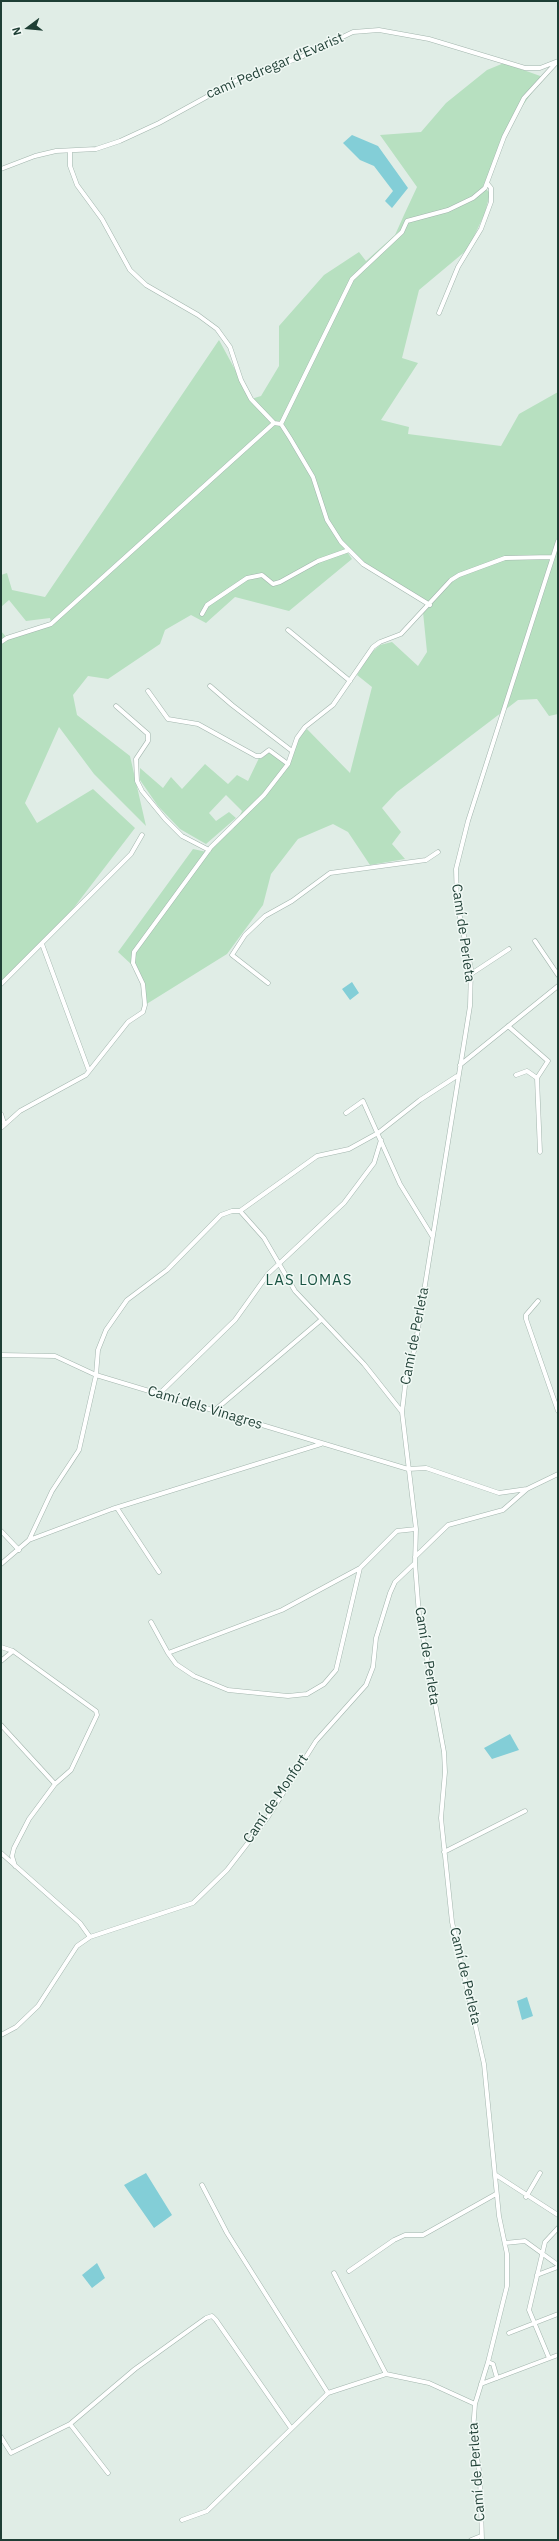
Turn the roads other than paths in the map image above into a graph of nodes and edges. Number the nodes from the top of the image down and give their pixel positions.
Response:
1 (558, 61) edge
2 (70, 151) junction
3 (1, 169) edge
4 (487, 183) junction
5 (439, 313) dead end
6 (274, 423) junction
7 (281, 424) junction
8 (558, 541) edge
9 (349, 550) junction
10 (552, 557) junction
11 (430, 605) junction
12 (202, 614) dead end
13 (288, 630) dead end
14 (1, 636) edge
15 (7, 638) junction
16 (1, 642) edge
17 (350, 681) junction
18 (210, 686) dead end
19 (148, 691) dead end
20 (116, 706) dead end
21 (292, 751) junction
22 (288, 764) junction
23 (142, 835) dead end
24 (209, 850) junction
25 (438, 852) dead end
26 (535, 941) dead end
27 (42, 944) junction
28 (509, 949) dead end
29 (471, 974) junction
30 (558, 975) edge
31 (268, 983) dead end
32 (1, 984) edge
33 (558, 987) edge
34 (508, 1026) junction
35 (459, 1065) junction
36 (89, 1071) junction
37 (516, 1075) dead end
38 (457, 1076) junction
39 (537, 1078) junction
40 (346, 1113) dead end
41 (1, 1114) edge
42 (4, 1123) junction
43 (1, 1128) edge
44 (378, 1133) junction
45 (381, 1140) junction
46 (540, 1152) dead end
47 (240, 1211) junction
48 (432, 1236) junction
49 (279, 1264) junction
50 (538, 1301) dead end
51 (321, 1320) junction
52 (1, 1355) edge
53 (96, 1374) junction
54 (159, 1394) junction
55 (215, 1410) junction
56 (558, 1411) edge
57 (402, 1412) junction
58 (322, 1444) junction
59 (408, 1469) junction
60 (558, 1474) edge
61 (527, 1489) junction
62 (117, 1508) junction
63 (416, 1529) junction
64 (1, 1531) edge
65 (29, 1540) junction
66 (19, 1550) junction
67 (415, 1557) junction
68 (415, 1563) junction
69 (1, 1564) edge
70 (360, 1568) junction
71 (159, 1572) dead end
72 (151, 1622) dead end
73 (1, 1647) edge
74 (12, 1651) junction
75 (168, 1653) junction
76 (1, 1661) edge
77 (1, 1725) edge
78 (54, 1784) junction
79 (525, 1811) dead end
80 (444, 1852) junction
81 (1, 1853) edge
82 (15, 1866) junction
83 (90, 1937) junction
84 (1, 2035) edge
85 (540, 2173) dead end
86 (496, 2175) junction
87 (202, 2185) dead end
88 (496, 2194) junction
89 (526, 2197) junction
90 (558, 2215) edge
91 (558, 2228) edge
92 (505, 2243) junction
93 (542, 2252) junction
94 (558, 2266) edge
95 (349, 2271) dead end
96 (334, 2273) dead end
97 (537, 2275) junction
98 (558, 2314) edge
99 (534, 2323) junction
100 (509, 2333) dead end
101 (558, 2355) edge
102 (549, 2358) junction
103 (488, 2362) junction
104 (386, 2374) junction
105 (497, 2378) junction
106 (481, 2384) junction
107 (328, 2393) junction
108 (475, 2404) junction
109 (70, 2424) junction
110 (291, 2428) junction
111 (1, 2437) edge
112 (108, 2473) dead end
113 (182, 2520) dead end
114 (482, 2538) edge
115 (471, 2540) edge

1 - 2 street, camí Pedregar d'Evarist
1 - 4 street
2 - 3 street, camí Pedregar d'Evarist
2 - 6 street
4 - 5 street
4 - 7 street
6 - 7 street
6 - 15 street
7 - 9 street
8 - 10 street, Camí de Perleta
9 - 11 street
9 - 12 street
10 - 11 street
10 - 29 street, Camí de Perleta
11 - 17 street
13 - 17 street
14 - 15 street
15 - 16 street
17 - 21 street
18 - 21 street
19 - 22 street
20 - 24 street
21 - 22 street
22 - 24 street
23 - 27 street
24 - 36 street
25 - 31 street
26 - 30 street
27 - 32 street
27 - 36 street
28 - 29 street
29 - 35 street, Camí de Perleta
33 - 34 street
34 - 35 street
34 - 39 street
35 - 38 street, Camí de Perleta
36 - 42 street
37 - 39 street
38 - 44 street
38 - 48 street, Camí de Perleta
39 - 46 street
40 - 44 street
41 - 42 street
42 - 43 street
44 - 45 street
44 - 47 street
45 - 48 street
45 - 49 street
47 - 49 street
47 - 53 street
48 - 57 street, Camí de Perleta
49 - 51 street
49 - 54 street
50 - 56 street
51 - 55 street
51 - 57 street
52 - 53 street, Camí dels Vinagres
53 - 54 street, Camí dels Vinagres
53 - 65 street
54 - 55 street, Camí dels Vinagres
55 - 58 street, Camí dels Vinagres
57 - 59 street, Camí de Perleta
58 - 59 street, Camí dels Vinagres
58 - 62 street
59 - 61 street, Camí dels Vinagres
59 - 63 street, Camí de Perleta
60 - 61 street
61 - 67 street
62 - 65 street
62 - 71 street
63 - 67 street, Camí de Perleta
63 - 70 street
64 - 66 street
65 - 66 street
66 - 69 street
67 - 68 street, Camí de Perleta
68 - 80 street, Camí de Perleta
68 - 83 street, Camí de Monfort
70 - 75 street
70 - 75 street
72 - 75 street
73 - 74 street
74 - 76 street
74 - 78 street
77 - 78 street
78 - 82 street
79 - 80 street
80 - 86 street, Camí de Perleta
81 - 82 street
82 - 83 street
83 - 84 street, Camí de Monfort
85 - 89 street
86 - 88 street, Camí de Perleta
86 - 89 street
87 - 107 street
88 - 92 street, Camí de Perleta
88 - 95 street
89 - 90 street
91 - 93 street
92 - 93 street
92 - 103 street, Camí de Perleta
93 - 94 street
93 - 97 street
94 - 97 street
96 - 104 street
97 - 99 street
98 - 99 street
99 - 100 street
99 - 102 street
101 - 102 street
102 - 105 street
103 - 105 street
103 - 106 street, Camí de Perleta
104 - 107 street
104 - 108 street
105 - 106 street
106 - 108 street, Camí de Perleta
107 - 110 street
108 - 114 street, Camí de Perleta
109 - 110 street
109 - 111 street
109 - 112 street
110 - 113 street
114 - 115 street

